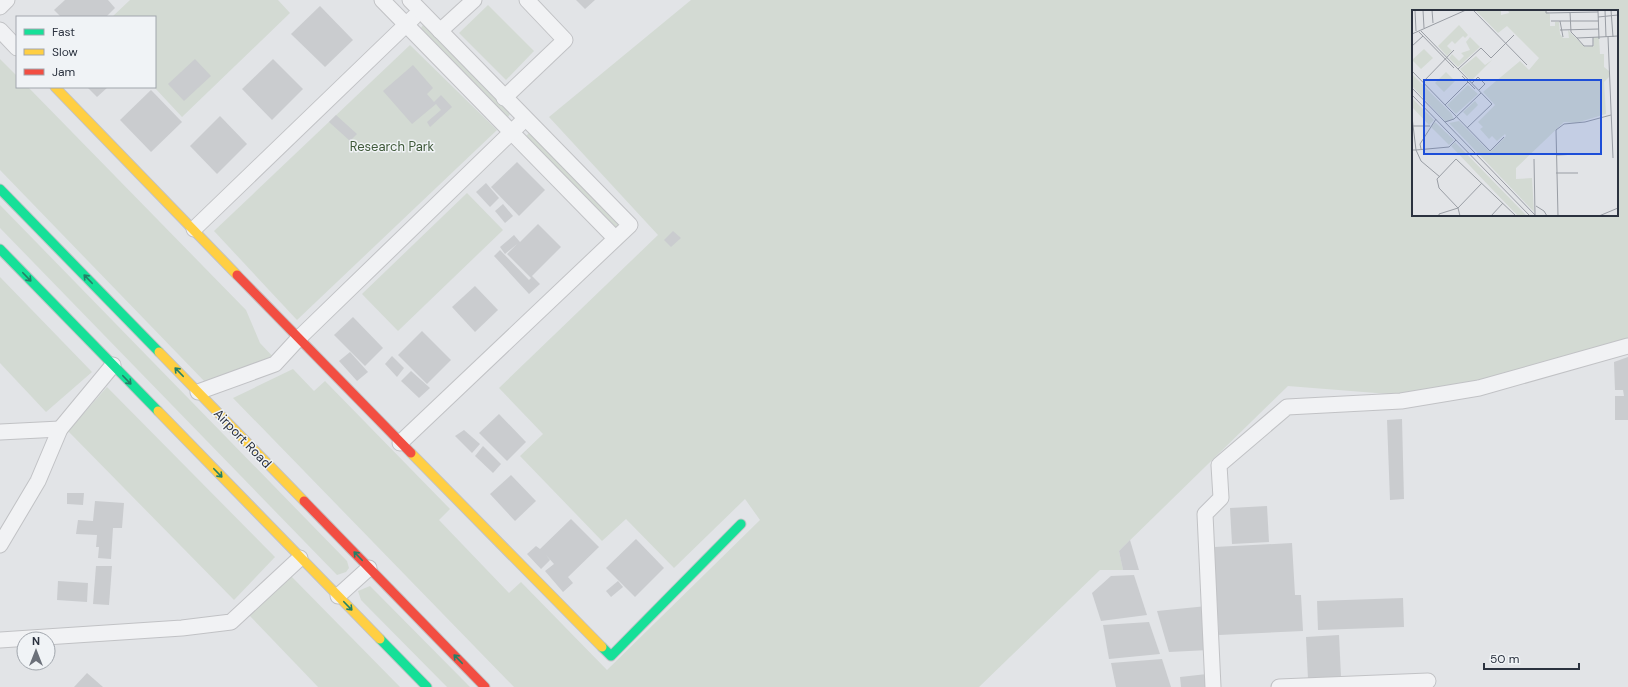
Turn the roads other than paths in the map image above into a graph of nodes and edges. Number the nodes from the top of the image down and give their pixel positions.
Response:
1 (7, 0) edge
2 (382, 0) edge
3 (410, 0) edge
4 (474, 0) edge
5 (527, 0) edge
6 (0, 7) edge
7 (421, 11) junction
8 (407, 25) junction
9 (0, 30) edge
10 (440, 31) junction
11 (16, 47) edge
12 (56, 88) edge
13 (504, 98) junction
14 (525, 119) junction
15 (512, 132) junction
16 (0, 189) edge
17 (194, 229) junction
18 (615, 238) junction
19 (0, 248) edge
20 (298, 339) junction
21 (1628, 346) edge
22 (113, 365) junction
23 (198, 392) junction
24 (60, 429) junction
25 (0, 432) edge
26 (400, 443) junction
27 (741, 524) dead end
28 (0, 545) edge
29 (300, 558) junction
30 (369, 568) junction
31 (338, 596) junction
32 (0, 640) edge
33 (1428, 681) dead end
34 (426, 687) edge
35 (485, 687) edge
36 (1213, 687) edge
37 (1279, 687) edge

1 - 6 street
2 - 8 street
3 - 7 street
4 - 10 street
5 - 13 street
7 - 8 street
7 - 10 street
8 - 15 street
8 - 17 street
9 - 11 street
10 - 13 street
12 - 17 main road
13 - 14 street
14 - 15 street
14 - 18 street
15 - 18 street
15 - 20 street
23 -> 16 main road, Airport Road
17 - 20 main road
18 - 26 street
19 -> 22 main road
20 - 23 street
20 - 26 main road
21 - 36 street
22 - 24 street
22 -> 29 main road
30 -> 23 main road, Airport Road
24 - 25 street
24 - 28 street
26 - 27 main road
29 - 31 main road
29 - 32 street
30 - 31 street
35 -> 30 main road, Airport Road
31 -> 34 main road
33 - 37 street

